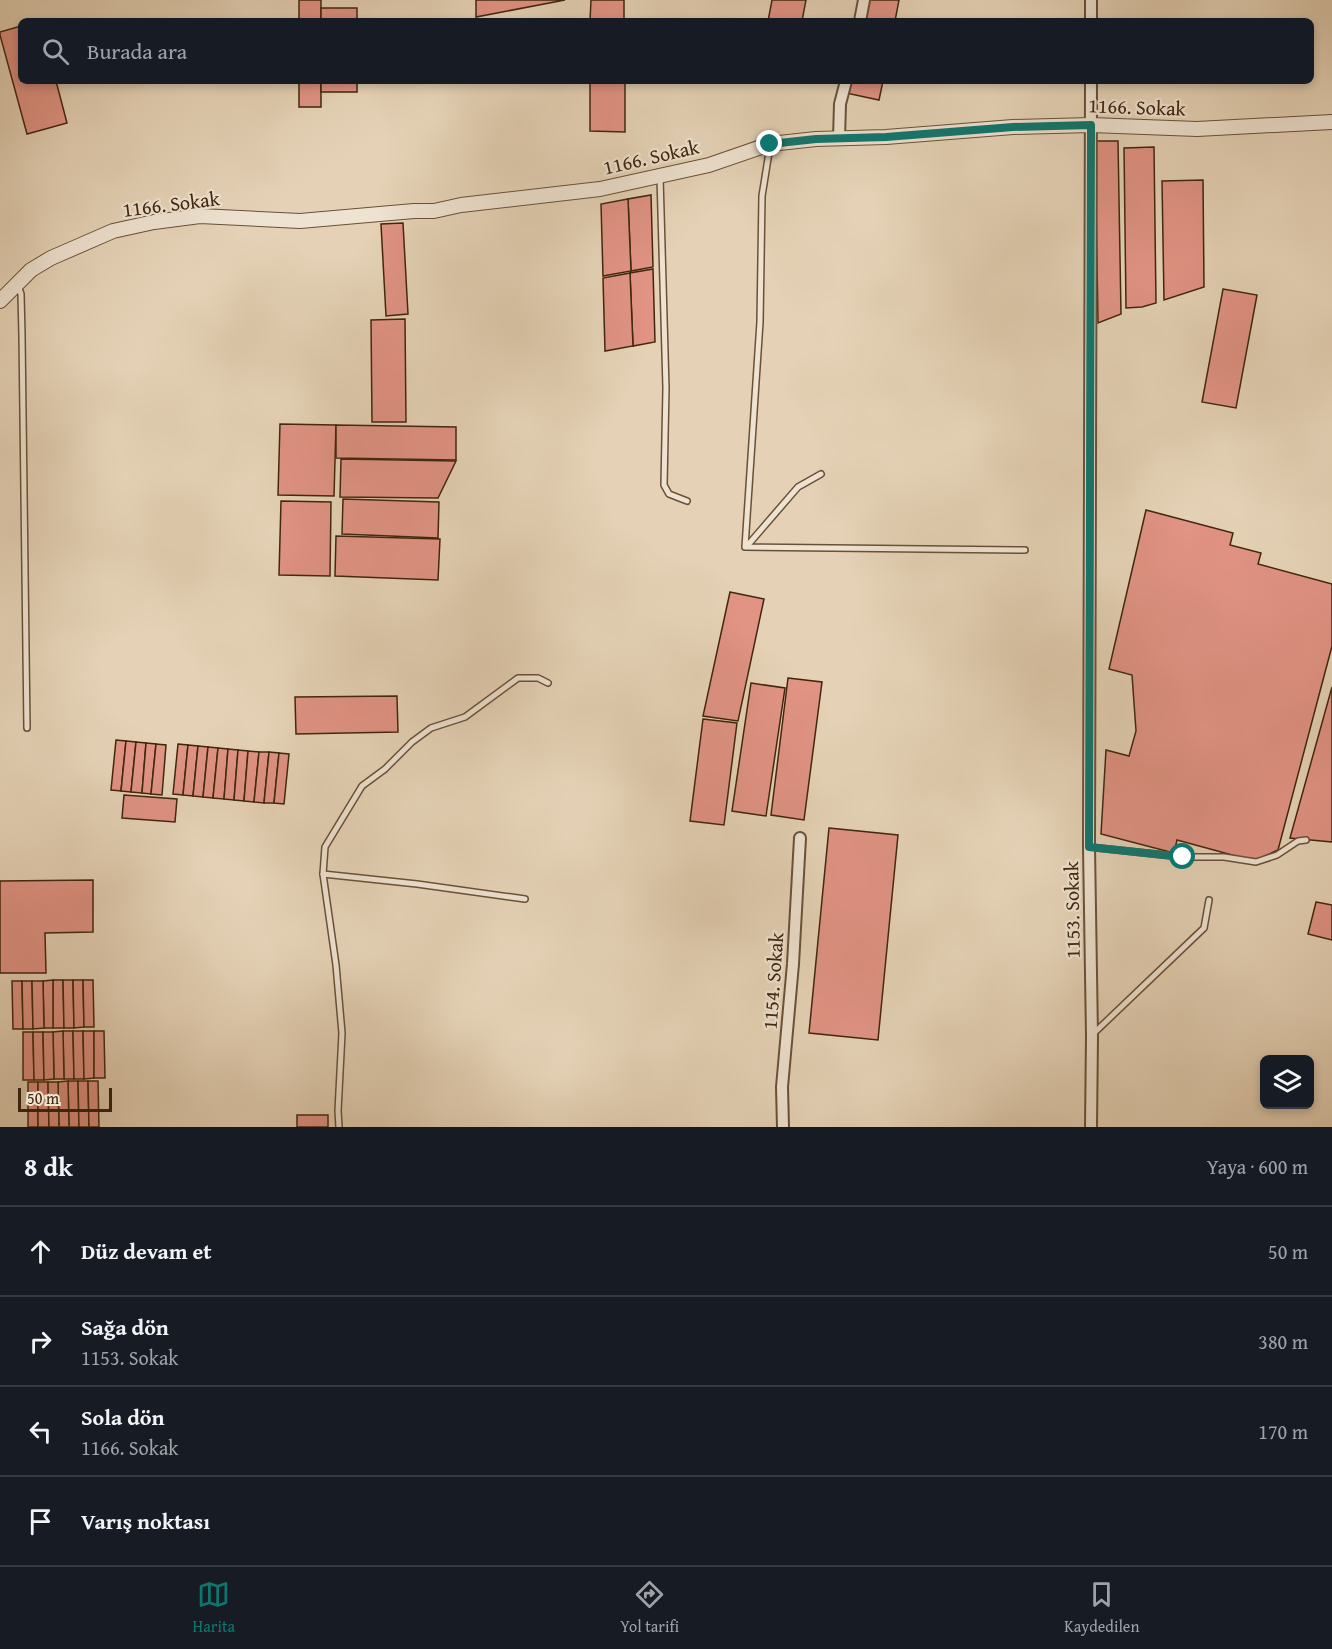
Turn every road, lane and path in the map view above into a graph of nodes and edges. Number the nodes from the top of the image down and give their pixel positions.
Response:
1 (864, 0) edge
2 (1091, 0) edge
3 (861, 18) edge
4 (1091, 18) edge
5 (845, 84) edge
6 (1091, 84) edge
7 (1332, 122) edge
8 (1091, 125) junction
9 (839, 138) junction
10 (770, 144) junction
11 (660, 176) junction
12 (17, 284) junction
13 (0, 301) edge
14 (821, 474) dead end
15 (687, 501) dead end
16 (746, 548) junction
17 (1025, 550) dead end
18 (548, 683) dead end
19 (27, 728) dead end
20 (800, 838) dead end
21 (1306, 840) dead end
22 (1089, 847) junction
23 (323, 874) junction
24 (525, 899) dead end
25 (1209, 900) dead end
26 (1092, 1036) junction
27 (339, 1127) edge
28 (783, 1127) edge
29 (1091, 1127) edge

1 - 3 street
2 - 4 street
5 - 9 street
6 - 8 street, 1153. Sokak
7 - 8 street, 1166. Sokak
8 - 9 street, 1166. Sokak
8 - 22 street, 1153. Sokak
9 - 10 street, 1166. Sokak
10 - 11 street, 1166. Sokak
10 - 16 lane
11 - 12 street, 1166. Sokak
11 - 15 lane
12 - 13 street, 1166. Sokak
12 - 19 lane
14 - 16 lane
16 - 17 lane
18 - 23 lane
20 - 28 street, 1154. Sokak
21 - 22 lane
22 - 26 street, 1153. Sokak
23 - 24 lane
23 - 27 lane
25 - 26 lane
26 - 29 street, 1153. Sokak

